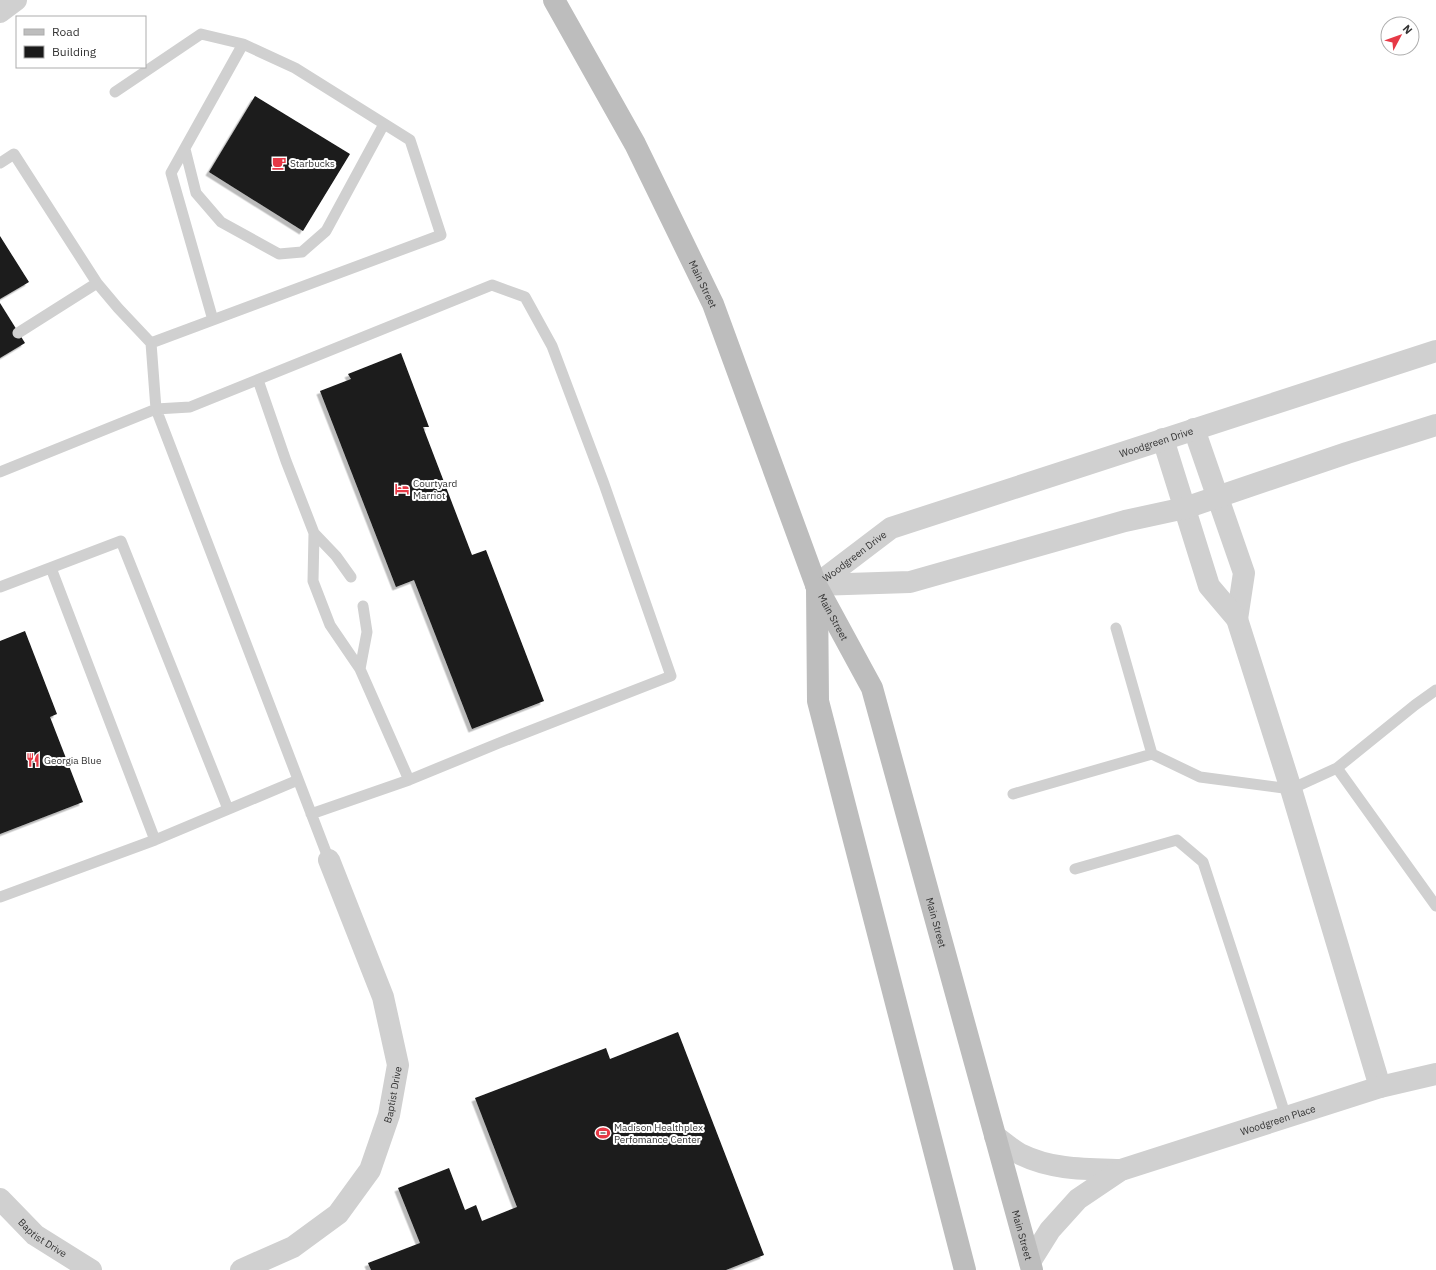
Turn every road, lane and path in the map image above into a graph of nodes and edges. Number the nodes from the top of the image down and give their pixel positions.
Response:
1 (16, 0) edge
2 (554, 0) edge
3 (0, 12) edge
4 (243, 44) junction
5 (115, 92) dead end
6 (384, 124) junction
7 (185, 148) junction
8 (0, 163) edge
9 (97, 283) junction
10 (213, 320) junction
11 (18, 333) dead end
12 (151, 343) junction
13 (1436, 351) edge
14 (258, 380) junction
15 (156, 409) junction
16 (1436, 425) edge
17 (1194, 429) junction
18 (1163, 439) junction
19 (0, 472) edge
20 (1218, 498) junction
21 (1185, 508) junction
22 (314, 533) junction
23 (51, 568) junction
24 (351, 577) dead end
25 (816, 585) junction
26 (0, 587) edge
27 (363, 606) dead end
28 (1237, 619) junction
29 (1116, 628) dead end
30 (360, 669) junction
31 (1436, 690) edge
32 (1152, 754) junction
33 (1337, 768) junction
34 (298, 780) junction
35 (409, 780) junction
36 (1291, 789) junction
37 (1013, 794) dead end
38 (228, 809) junction
39 (311, 814) junction
40 (155, 840) junction
41 (329, 860) joint
42 (1075, 869) dead end
43 (0, 896) edge
44 (1436, 906) edge
45 (1436, 1074) edge
46 (1380, 1087) junction
47 (1286, 1117) junction
48 (995, 1136) junction
49 (1121, 1170) junction
50 (0, 1198) edge
51 (1031, 1266) edge
52 (91, 1270) edge
53 (241, 1270) edge
54 (965, 1270) edge

1 - 3 street
2 - 25 main road, Main Street
4 - 5 lane
4 - 6 lane
4 - 7 lane
6 - 7 lane
6 - 10 lane
7 - 10 lane
8 - 9 lane
9 - 11 lane
9 - 12 lane
10 - 12 lane
12 - 15 lane
13 - 17 street, Woodgreen Drive
14 - 15 lane
14 - 22 lane
14 - 35 lane
15 - 19 lane
15 - 34 lane
16 - 20 street, Woodgreen Drive
17 - 18 street, Woodgreen Drive
17 - 20 street
18 - 21 street
18 - 25 street, Woodgreen Drive
20 - 21 street, Woodgreen Drive
20 - 28 street
21 - 25 street, Woodgreen Drive
21 - 28 street
22 - 24 lane
22 - 30 lane
23 - 26 lane
23 - 38 lane
23 - 40 lane
25 - 48 main road, Main Street
25 - 54 main road, Main Street
27 - 30 lane
28 - 36 street
29 - 32 lane
30 - 35 lane
31 - 33 lane
32 - 36 lane
32 - 37 lane
33 - 36 lane
33 - 44 lane
34 - 38 lane
34 - 39 lane
35 - 39 lane
36 - 46 street
38 - 40 lane
39 - 41 lane
40 - 43 lane
41 - 53 street, Baptist Drive
42 - 47 lane
45 - 46 street, Woodgreen Place
46 - 47 street, Woodgreen Place
47 - 49 street, Woodgreen Place
48 - 49 street, Woodgreen Place
48 - 51 main road, Main Street
49 - 51 street, Woodgreen Place
50 - 52 street, Baptist Drive

